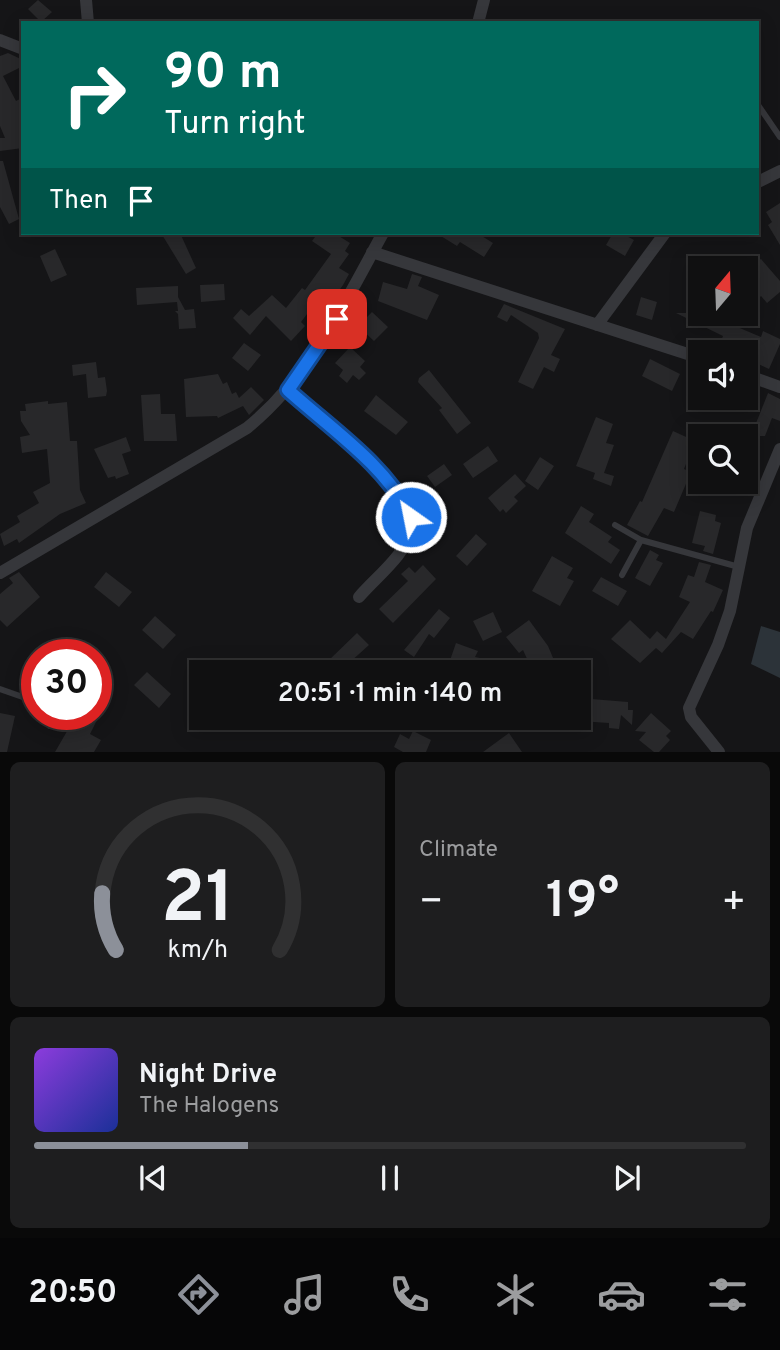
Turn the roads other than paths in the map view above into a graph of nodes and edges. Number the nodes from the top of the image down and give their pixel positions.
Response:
1 (86, 0) edge
2 (484, 0) edge
3 (88, 21) edge
4 (479, 21) edge
5 (0, 40) edge
6 (21, 48) edge
7 (759, 106) edge
8 (780, 137) edge
9 (780, 171) edge
10 (759, 182) edge
11 (382, 235) edge
12 (664, 235) edge
13 (372, 253) junction
14 (597, 325) junction
15 (688, 354) edge
16 (758, 379) edge
17 (780, 387) edge
18 (288, 390) junction
19 (780, 449) edge
20 (614, 525) dead end
21 (641, 540) junction
22 (739, 567) junction
23 (0, 573) edge
24 (622, 575) dead end
25 (359, 597) dead end
26 (0, 689) edge
27 (21, 696) edge
28 (719, 751) edge

1 - 3 street
2 - 4 street
5 - 6 street
7 - 8 lane
9 - 10 street
11 - 13 street
12 - 14 street
13 - 14 street
13 - 18 street
14 - 15 street
16 - 17 street
18 - 23 street
18 - 25 street
19 - 22 street
20 - 21 lane
21 - 22 lane
21 - 24 lane
22 - 28 street
26 - 27 lane

